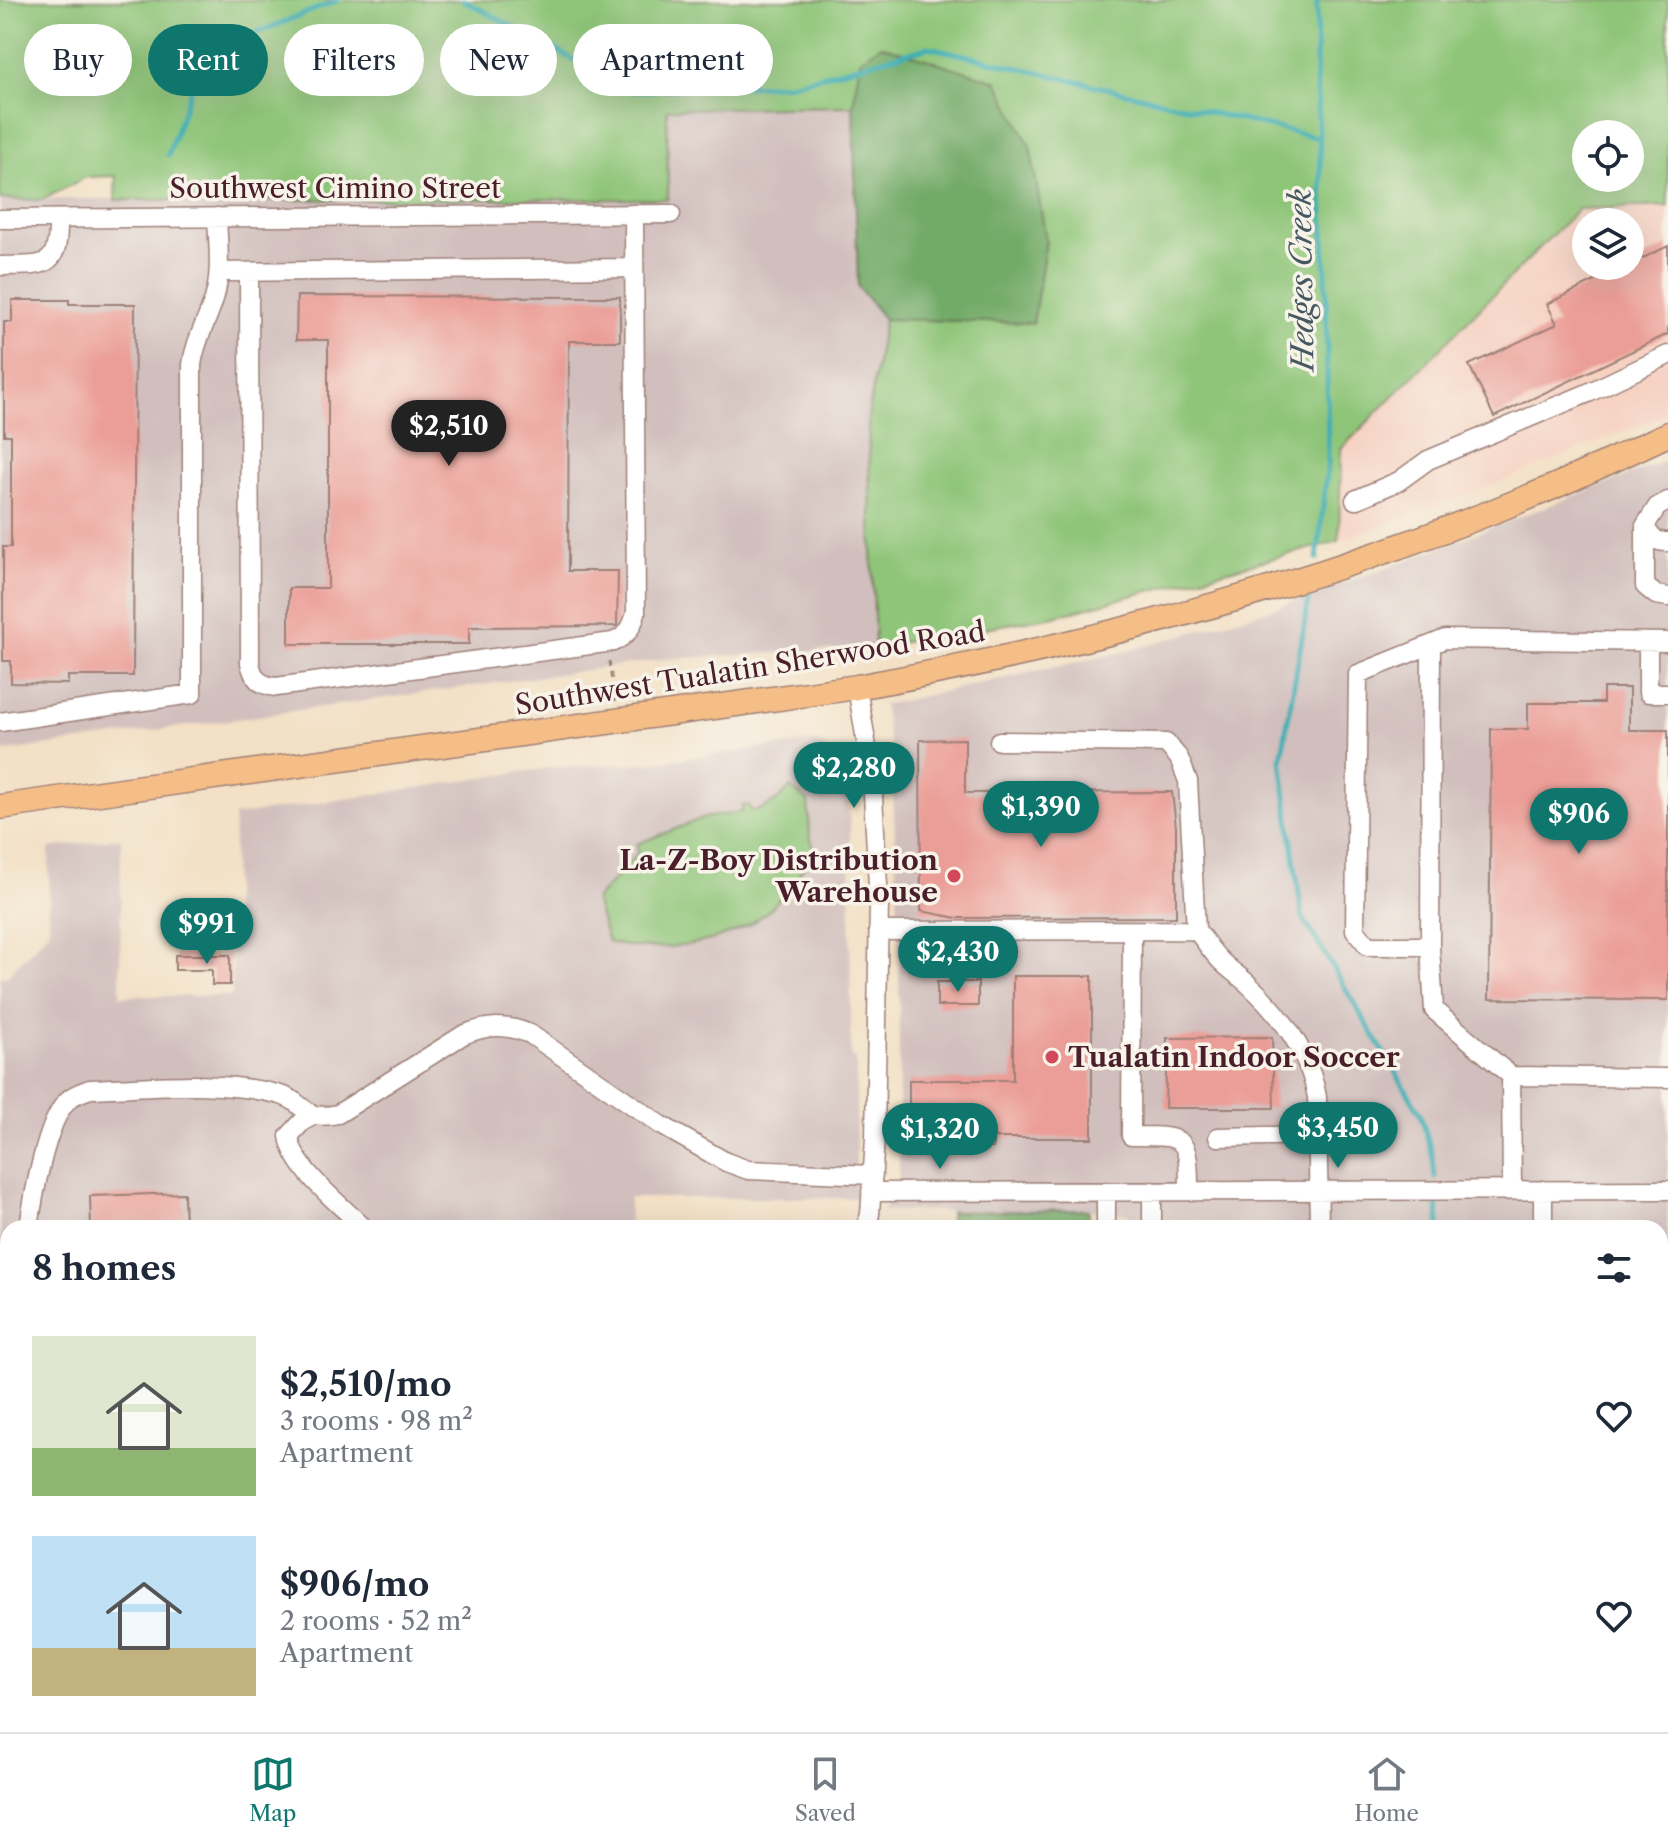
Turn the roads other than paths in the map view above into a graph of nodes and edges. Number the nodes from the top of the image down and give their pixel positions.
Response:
1 (634, 214) junction
2 (671, 214) dead end
3 (217, 217) junction
4 (0, 219) edge
5 (58, 219) junction
6 (0, 266) edge
7 (634, 268) junction
8 (219, 272) junction
9 (249, 272) junction
10 (1668, 355) edge
11 (1668, 434) edge
12 (1355, 500) dead end
13 (1668, 501) edge
14 (1645, 526) junction
15 (1668, 542) edge
16 (1668, 597) edge
17 (1648, 642) junction
18 (1668, 642) edge
19 (1431, 645) junction
20 (857, 687) junction
21 (1668, 693) edge
22 (0, 722) edge
23 (999, 741) dead end
24 (0, 807) edge
25 (1196, 930) junction
26 (878, 931) junction
27 (1132, 931) junction
28 (1430, 946) junction
29 (1511, 1076) junction
30 (1668, 1078) edge
31 (312, 1116) junction
32 (1318, 1135) junction
33 (1218, 1137) dead end
34 (872, 1184) junction
35 (1512, 1190) junction
36 (1543, 1190) junction
37 (1668, 1190) edge
38 (1106, 1191) junction
39 (1152, 1191) junction
40 (1189, 1191) junction
41 (1319, 1191) junction
42 (30, 1220) edge
43 (356, 1220) edge
44 (867, 1220) edge
45 (1106, 1220) edge
46 (1152, 1220) edge
47 (1319, 1220) edge
48 (1543, 1220) edge

1 - 2 street, Southwest Cimino Street
1 - 3 street, Southwest Cimino Street
1 - 7 street
3 - 5 street, Southwest Cimino Street
3 - 8 street
4 - 5 street, Southwest Cimino Street
5 - 6 street
7 - 9 street
7 - 9 street
8 - 9 street
8 - 22 street
10 - 12 street
11 - 20 highway, Southwest Tualatin Sherwood Road
13 - 14 street
14 - 15 street
14 - 16 street
17 - 18 street
17 - 19 street
17 - 21 street
19 - 28 street
19 - 28 street
20 - 24 highway, Southwest Tualatin Sherwood Road
20 - 26 street
23 - 25 street
25 - 27 street
25 - 32 street
26 - 27 street
26 - 34 street
27 - 40 street
28 - 29 street
29 - 30 street
29 - 35 street
31 - 34 street
31 - 42 street
31 - 43 street
32 - 33 street
32 - 41 street
34 - 38 street
34 - 44 street
35 - 36 street
35 - 41 street
36 - 37 street
36 - 48 street
38 - 39 street
38 - 45 street
39 - 40 street
39 - 46 street
40 - 41 street
41 - 47 street

